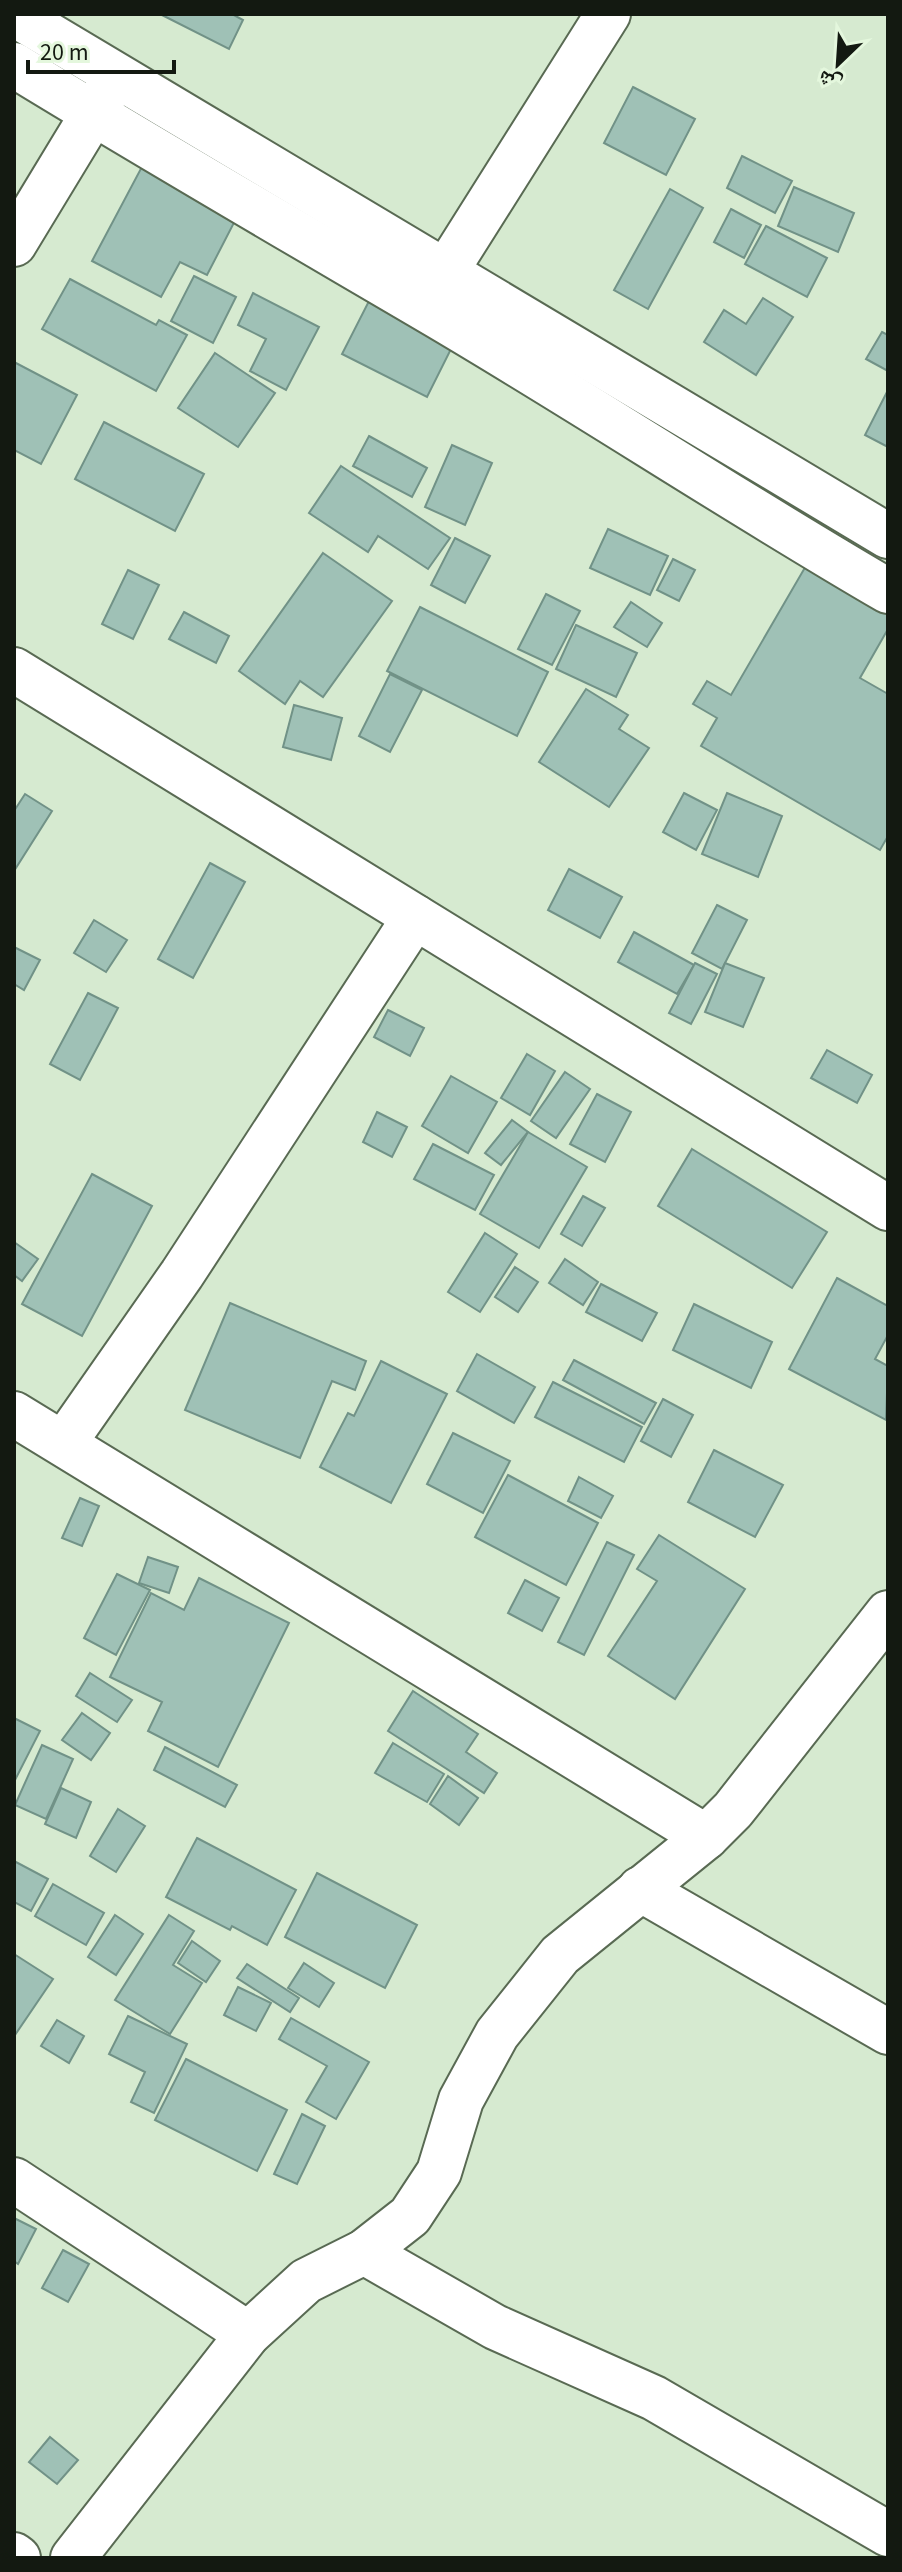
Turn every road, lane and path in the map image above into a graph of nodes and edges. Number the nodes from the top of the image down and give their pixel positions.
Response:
1 (14, 14) edge
2 (608, 14) edge
3 (14, 65) edge
4 (116, 76) junction
5 (93, 113) junction
6 (14, 244) edge
7 (446, 271) junction
8 (888, 536) edge
9 (888, 591) edge
10 (14, 670) edge
11 (415, 917) junction
12 (888, 1208) edge
13 (14, 1414) edge
14 (64, 1443) junction
15 (888, 1613) edge
16 (706, 1837) junction
17 (640, 1889) junction
18 (888, 2032) edge
19 (14, 2180) edge
20 (364, 2252) junction
21 (248, 2334) junction
22 (888, 2534) edge
23 (73, 2558) edge

1 - 4 street
2 - 7 street
3 - 5 street
4 - 5 street
4 - 7 street
5 - 6 street
5 - 9 street
7 - 8 street
10 - 11 street
11 - 12 street
11 - 14 street
13 - 14 street
14 - 16 street
15 - 16 street
16 - 17 street
17 - 18 street
17 - 20 street
19 - 21 street
20 - 21 street
20 - 22 street
21 - 23 street

